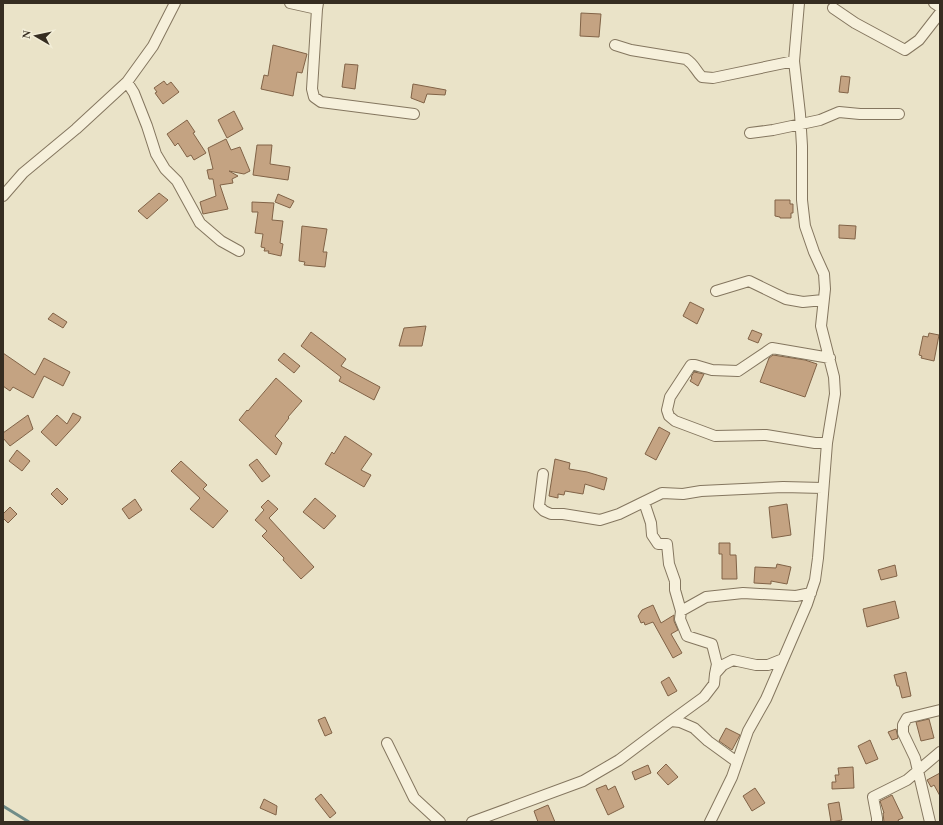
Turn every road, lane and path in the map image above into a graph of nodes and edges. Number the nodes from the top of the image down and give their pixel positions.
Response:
1 (175, 3) edge
2 (296, 3) edge
3 (799, 3) edge
4 (934, 3) edge
5 (317, 6) edge
6 (940, 7) edge
7 (833, 8) dead end
8 (940, 13) edge
9 (615, 45) dead end
10 (794, 61) junction
11 (127, 82) junction
12 (414, 114) dead end
13 (899, 114) dead end
14 (801, 124) junction
15 (750, 133) dead end
16 (3, 196) edge
17 (239, 251) dead end
18 (716, 291) dead end
19 (823, 300) junction
20 (830, 358) junction
21 (827, 444) junction
22 (543, 474) dead end
23 (823, 488) junction
24 (644, 502) junction
25 (811, 593) junction
26 (681, 611) junction
27 (783, 659) junction
28 (715, 674) junction
29 (940, 710) edge
30 (671, 721) junction
31 (387, 743) dead end
32 (940, 752) edge
33 (737, 762) junction
34 (918, 771) junction
35 (440, 822) edge
36 (472, 822) edge
37 (710, 822) edge
38 (876, 822) edge
39 (930, 822) edge

1 - 11 street
2 - 5 street
3 - 10 street
4 - 6 street
5 - 12 street
7 - 8 street
9 - 10 street
10 - 14 street
11 - 16 street
11 - 17 street
13 - 14 street
14 - 15 street
14 - 19 street
18 - 19 street
19 - 20 street
20 - 21 street
20 - 21 street
21 - 23 street
22 - 24 street
23 - 24 street
23 - 25 street
24 - 26 street
25 - 26 street
25 - 27 street
26 - 28 street
27 - 28 street
27 - 33 street
28 - 30 street
29 - 34 street
30 - 33 street
30 - 36 street
31 - 35 street
32 - 34 street
33 - 37 street
34 - 38 street
34 - 39 street

